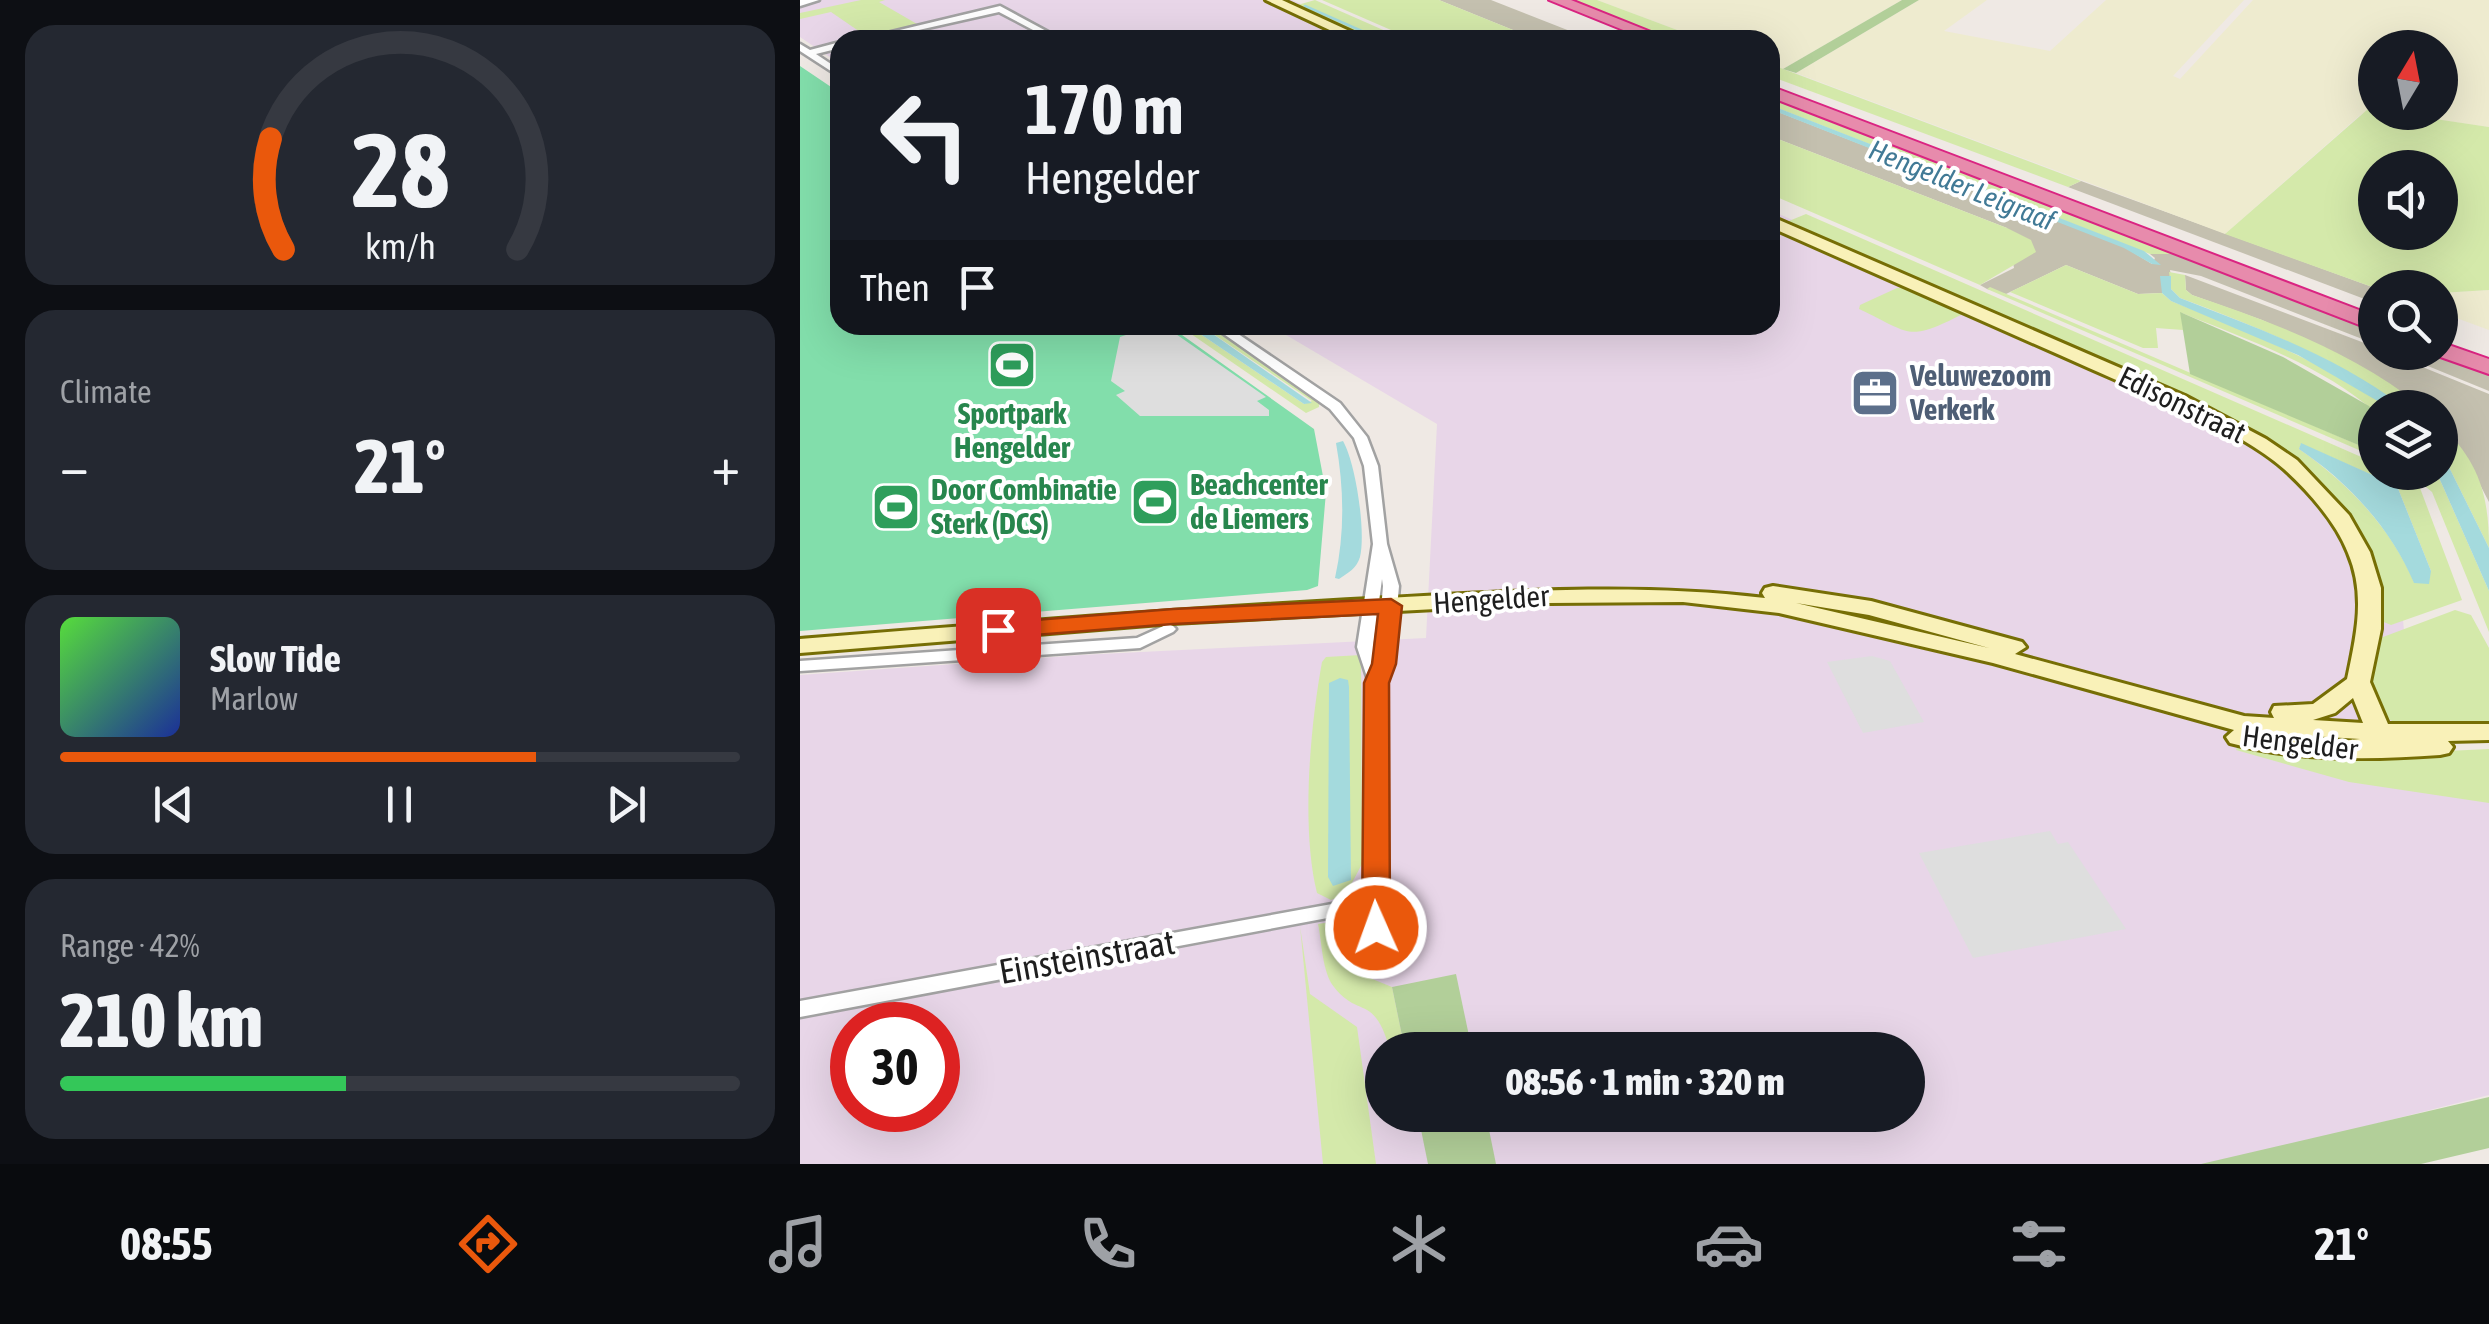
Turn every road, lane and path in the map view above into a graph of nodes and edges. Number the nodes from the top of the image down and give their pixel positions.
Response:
1 (815, 0) edge
2 (1272, 0) edge
3 (1532, 0) edge
4 (1557, 0) edge
5 (800, 3) edge
6 (907, 30) edge
7 (1040, 30) edge
8 (1340, 30) edge
9 (1610, 30) edge
10 (1636, 30) edge
11 (830, 46) edge
12 (804, 50) edge
13 (820, 60) junction
14 (803, 64) dead end
15 (830, 67) edge
16 (1780, 84) edge
17 (1780, 96) edge
18 (1780, 224) edge
19 (2358, 304) edge
20 (2358, 317) edge
21 (1232, 335) edge
22 (2458, 341) edge
23 (2489, 353) edge
24 (2458, 355) edge
25 (2489, 367) edge
26 (1380, 544) junction
27 (1644, 594) junction
28 (1378, 614) junction
29 (1816, 617) junction
30 (1168, 629) junction
31 (800, 649) edge
32 (800, 666) edge
33 (2358, 682) junction
34 (2322, 710) junction
35 (2489, 732) edge
36 (2371, 735) junction
37 (2489, 744) edge
38 (1374, 904) junction
39 (1378, 952) dead end
40 (800, 1009) edge

1 - 5 street
2 - 8 main road
3 - 9 highway
4 - 10 highway
6 - 7 street
11 - 12 street
12 - 13 street
13 - 14 street
13 - 15 street
16 - 19 highway
17 - 20 highway
18 - 33 main road, Edisonstraat
21 - 26 street
22 - 23 highway
24 - 25 highway
26 - 28 street
26 - 28 street
27 - 28 main road, Hengelder
27 - 29 main road, Hengelder
27 - 34 main road, Hengelder
28 - 29 main road, Hengelder
28 - 30 main road, Hengelder
28 - 31 main road, Hengelder
28 - 38 street
29 - 36 main road, Hengelder
30 - 31 main road, Hengelder
30 - 32 street, Hengelder
33 - 34 main road, Hengelder
33 - 36 main road
34 - 36 main road, Hengelder
35 - 36 main road, Hengelder
36 - 37 main road, Hengelder
38 - 39 street
38 - 40 street, Einsteinstraat

